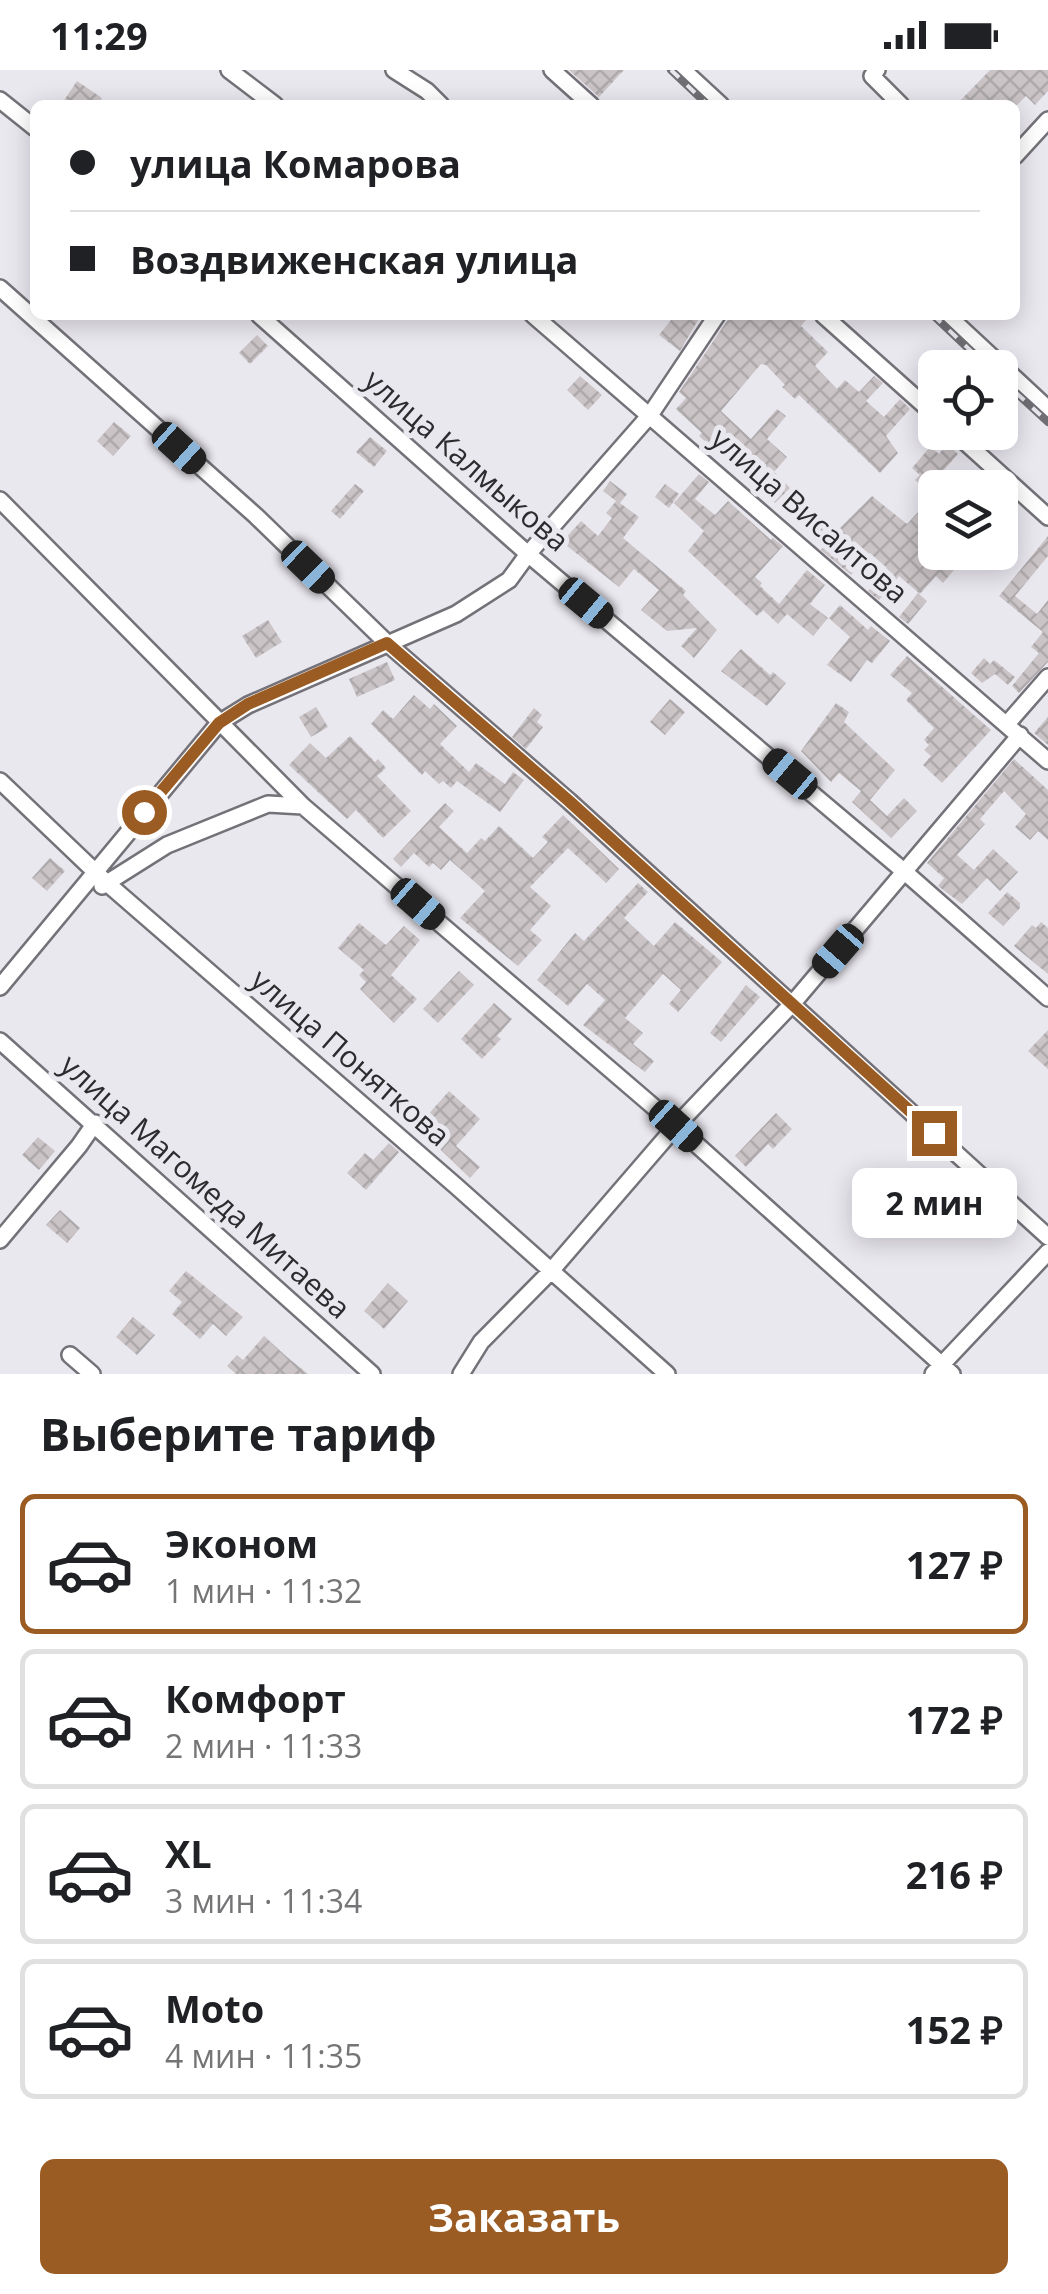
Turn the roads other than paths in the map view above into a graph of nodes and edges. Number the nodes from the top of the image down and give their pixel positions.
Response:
1 (229, 70) edge
2 (394, 70) edge
3 (552, 70) edge
4 (682, 70) edge
5 (877, 70) edge
6 (0, 100) edge
7 (268, 100) edge
8 (437, 100) edge
9 (585, 100) edge
10 (715, 100) edge
11 (896, 100) edge
12 (1048, 120) edge
13 (30, 124) edge
14 (1020, 151) edge
15 (0, 288) edge
16 (30, 315) edge
17 (36, 320) edge
18 (265, 320) edge
19 (539, 320) edge
20 (714, 320) edge
21 (829, 320) edge
22 (952, 320) edge
23 (918, 401) edge
24 (1048, 410) edge
25 (650, 415) junction
26 (974, 450) edge
27 (0, 500) edge
28 (1048, 517) edge
29 (528, 554) junction
30 (387, 643) junction
31 (1048, 677) edge
32 (219, 723) junction
33 (1014, 730) junction
34 (1048, 761) edge
35 (0, 781) edge
36 (303, 806) junction
37 (94, 872) junction
38 (906, 872) junction
39 (108, 884) junction
40 (75, 897) junction
41 (0, 988) edge
42 (1048, 998) edge
43 (793, 1003) junction
44 (0, 1041) edge
45 (95, 1123) junction
46 (676, 1126) junction
47 (1048, 1238) edge
48 (0, 1240) edge
49 (1048, 1252) edge
50 (551, 1270) junction
51 (70, 1355) dead end
52 (942, 1371) edge
53 (92, 1374) edge
54 (372, 1374) edge
55 (460, 1374) edge
56 (667, 1374) edge

1 - 7 street
2 - 8 street
3 - 9 street
4 - 10 street
5 - 11 street
6 - 13 street
12 - 14 street
15 - 16 street
17 - 30 street
18 - 29 street, улица Калмыкова
19 - 25 street, улица Висаитова
20 - 25 street
21 - 23 street
22 - 24 street
25 - 29 street
25 - 33 street, улица Висаитова
26 - 28 street
27 - 32 street
29 - 30 street
29 - 38 street, улица Калмыкова
30 - 32 street
30 - 43 street
31 - 33 street
32 - 36 street
32 - 37 street
33 - 34 street, улица Висаитова
33 - 38 street
35 - 37 street, улица Поняткова
36 - 39 street
36 - 46 street
37 - 39 street, улица Поняткова
37 - 40 street
38 - 42 street, улица Калмыкова
38 - 43 street
39 - 40 street
39 - 50 street, улица Поняткова
40 - 41 street
43 - 46 street
43 - 47 street
44 - 45 street, улица Магомеда Митаева
45 - 48 street
45 - 54 street, улица Магомеда Митаева
46 - 50 street
46 - 52 street
49 - 52 street
50 - 55 street
50 - 56 street, улица Поняткова
51 - 53 street

